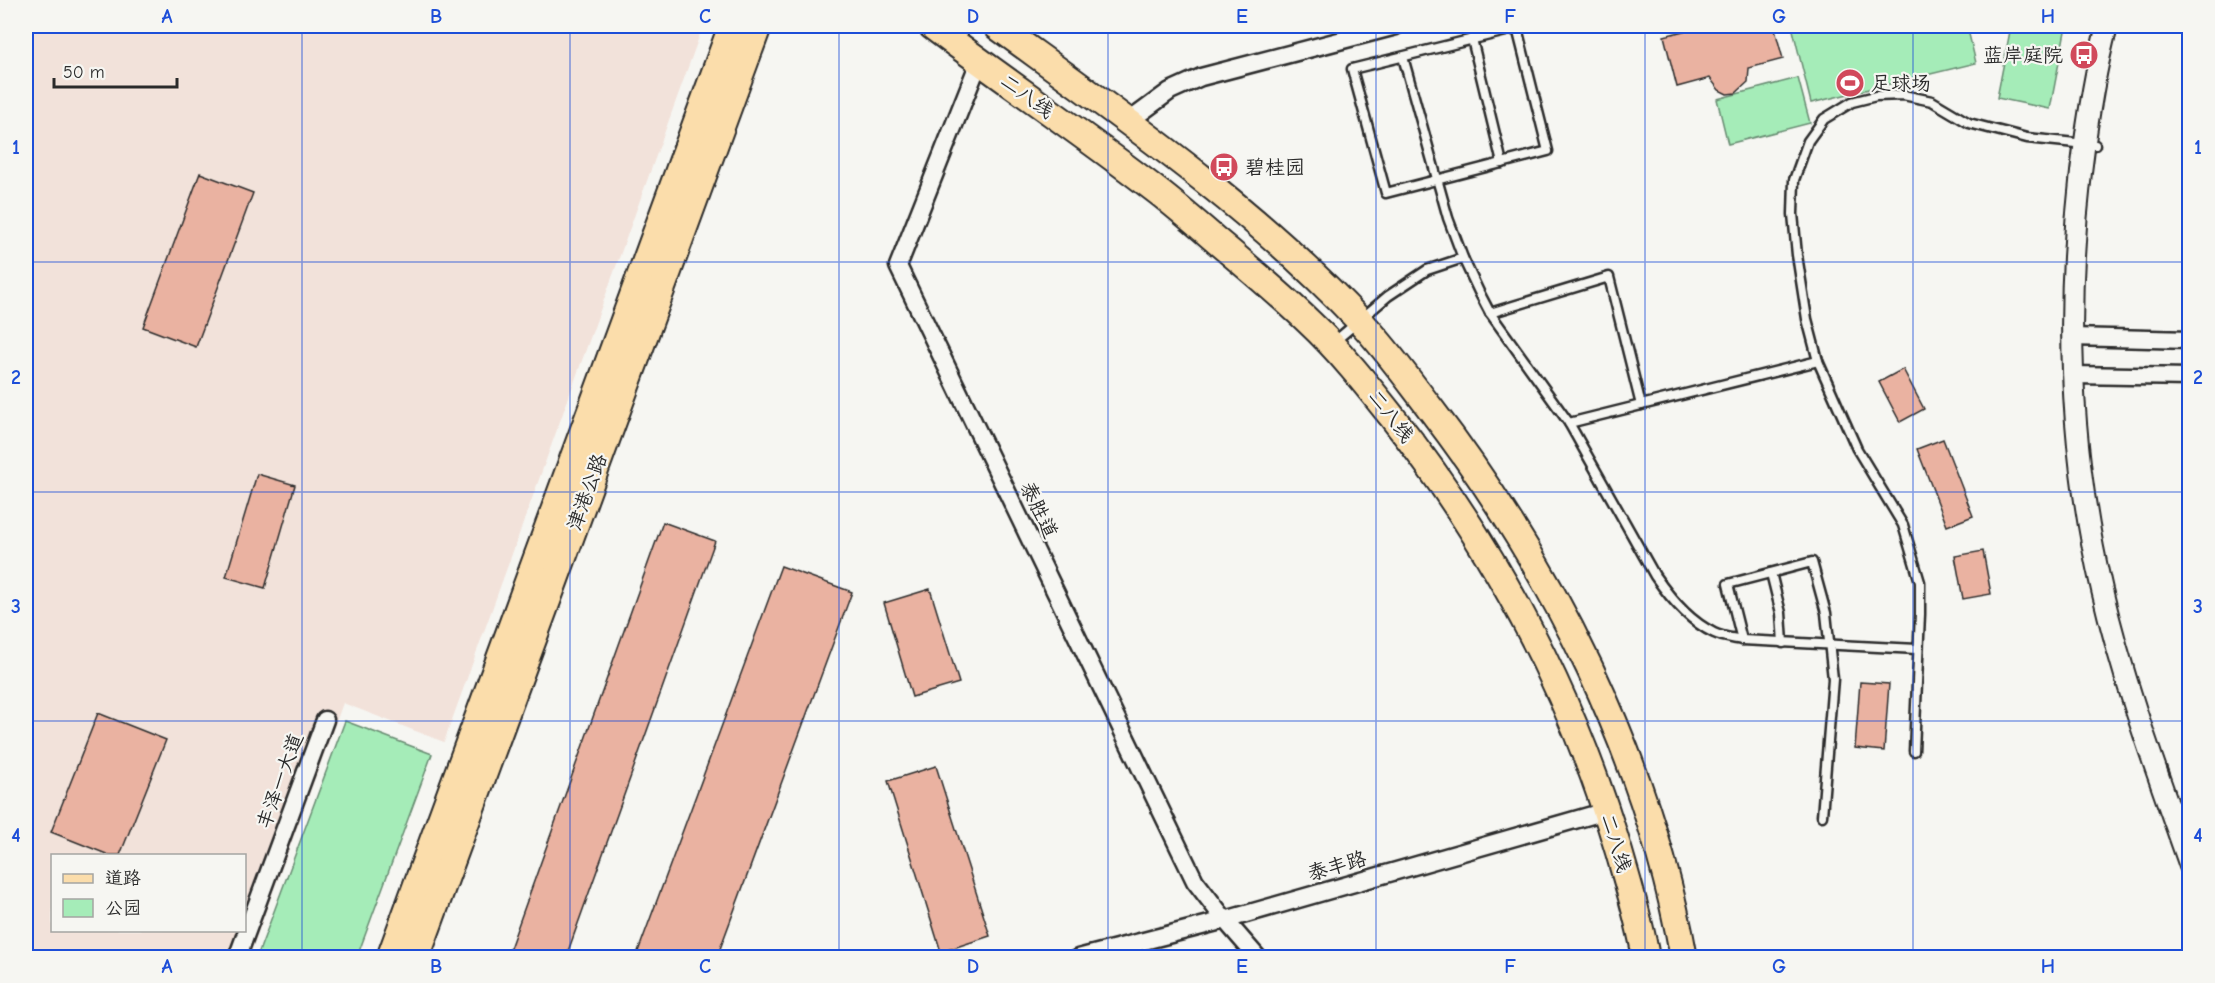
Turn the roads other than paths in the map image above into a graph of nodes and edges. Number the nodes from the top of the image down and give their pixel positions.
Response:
1 (732, 26) edge
2 (758, 26) edge
3 (932, 26) edge
4 (997, 26) edge
5 (1396, 26) edge
6 (2107, 26) edge
7 (2117, 26) edge
8 (1521, 27) edge
9 (1021, 36) edge
10 (1472, 39) junction
11 (1403, 57) junction
12 (980, 62) junction
13 (1128, 122) junction
14 (2090, 145) junction
15 (1502, 163) junction
16 (1438, 180) junction
17 (1463, 258) junction
18 (1490, 313) junction
19 (1359, 320) junction
20 (2077, 338) junction
21 (2190, 340) edge
22 (1332, 344) junction
23 (1818, 361) junction
24 (2078, 375) junction
25 (2190, 377) edge
26 (1641, 405) junction
27 (1569, 423) junction
28 (1771, 573) junction
29 (1742, 640) junction
30 (1783, 643) junction
31 (1830, 646) junction
32 (1917, 649) junction
33 (325, 720) dead end
34 (1914, 751) dead end
35 (1606, 811) junction
36 (1822, 816) dead end
37 (2190, 836) edge
38 (2190, 866) edge
39 (1225, 920) junction
40 (237, 957) edge
41 (390, 957) edge
42 (416, 957) edge
43 (1078, 957) edge
44 (1258, 957) edge
45 (1646, 957) edge
46 (1684, 957) edge

1 - 41 main road, 津港公路
2 - 42 main road, 津港公路
3 - 12 main road, 二八线
4 - 9 main road, 二八线
5 - 13 street
6 - 14 street
7 - 14 street
8 - 10 lane
8 - 15 lane
9 - 13 main road, 二八线
10 - 11 lane
10 - 15 lane
11 - 16 lane
11 - 16 lane
12 - 22 main road, 二八线
12 - 39 street, 泰胜道
13 - 19 main road, 二八线
14 - 20 street
14 - 23 lane
15 - 16 lane
16 - 17 lane
17 - 18 lane
17 - 19 lane
18 - 26 lane
18 - 27 lane
19 - 22 lane
19 - 46 main road, 二八线
20 - 21 street
20 - 24 street
22 - 35 main road, 二八线
23 - 26 lane
23 - 32 lane
24 - 25 street
24 - 37 street
24 - 38 street
26 - 27 lane
27 - 29 lane
28 - 29 lane
28 - 30 lane
28 - 31 lane
29 - 30 lane
30 - 31 lane
31 - 32 lane
31 - 36 lane
32 - 34 lane
33 - 40 street, 丰泽一大道
35 - 39 street, 泰丰路
35 - 45 main road, 二八线
39 - 43 street, 泰丰路
39 - 44 street, 泰胜道

